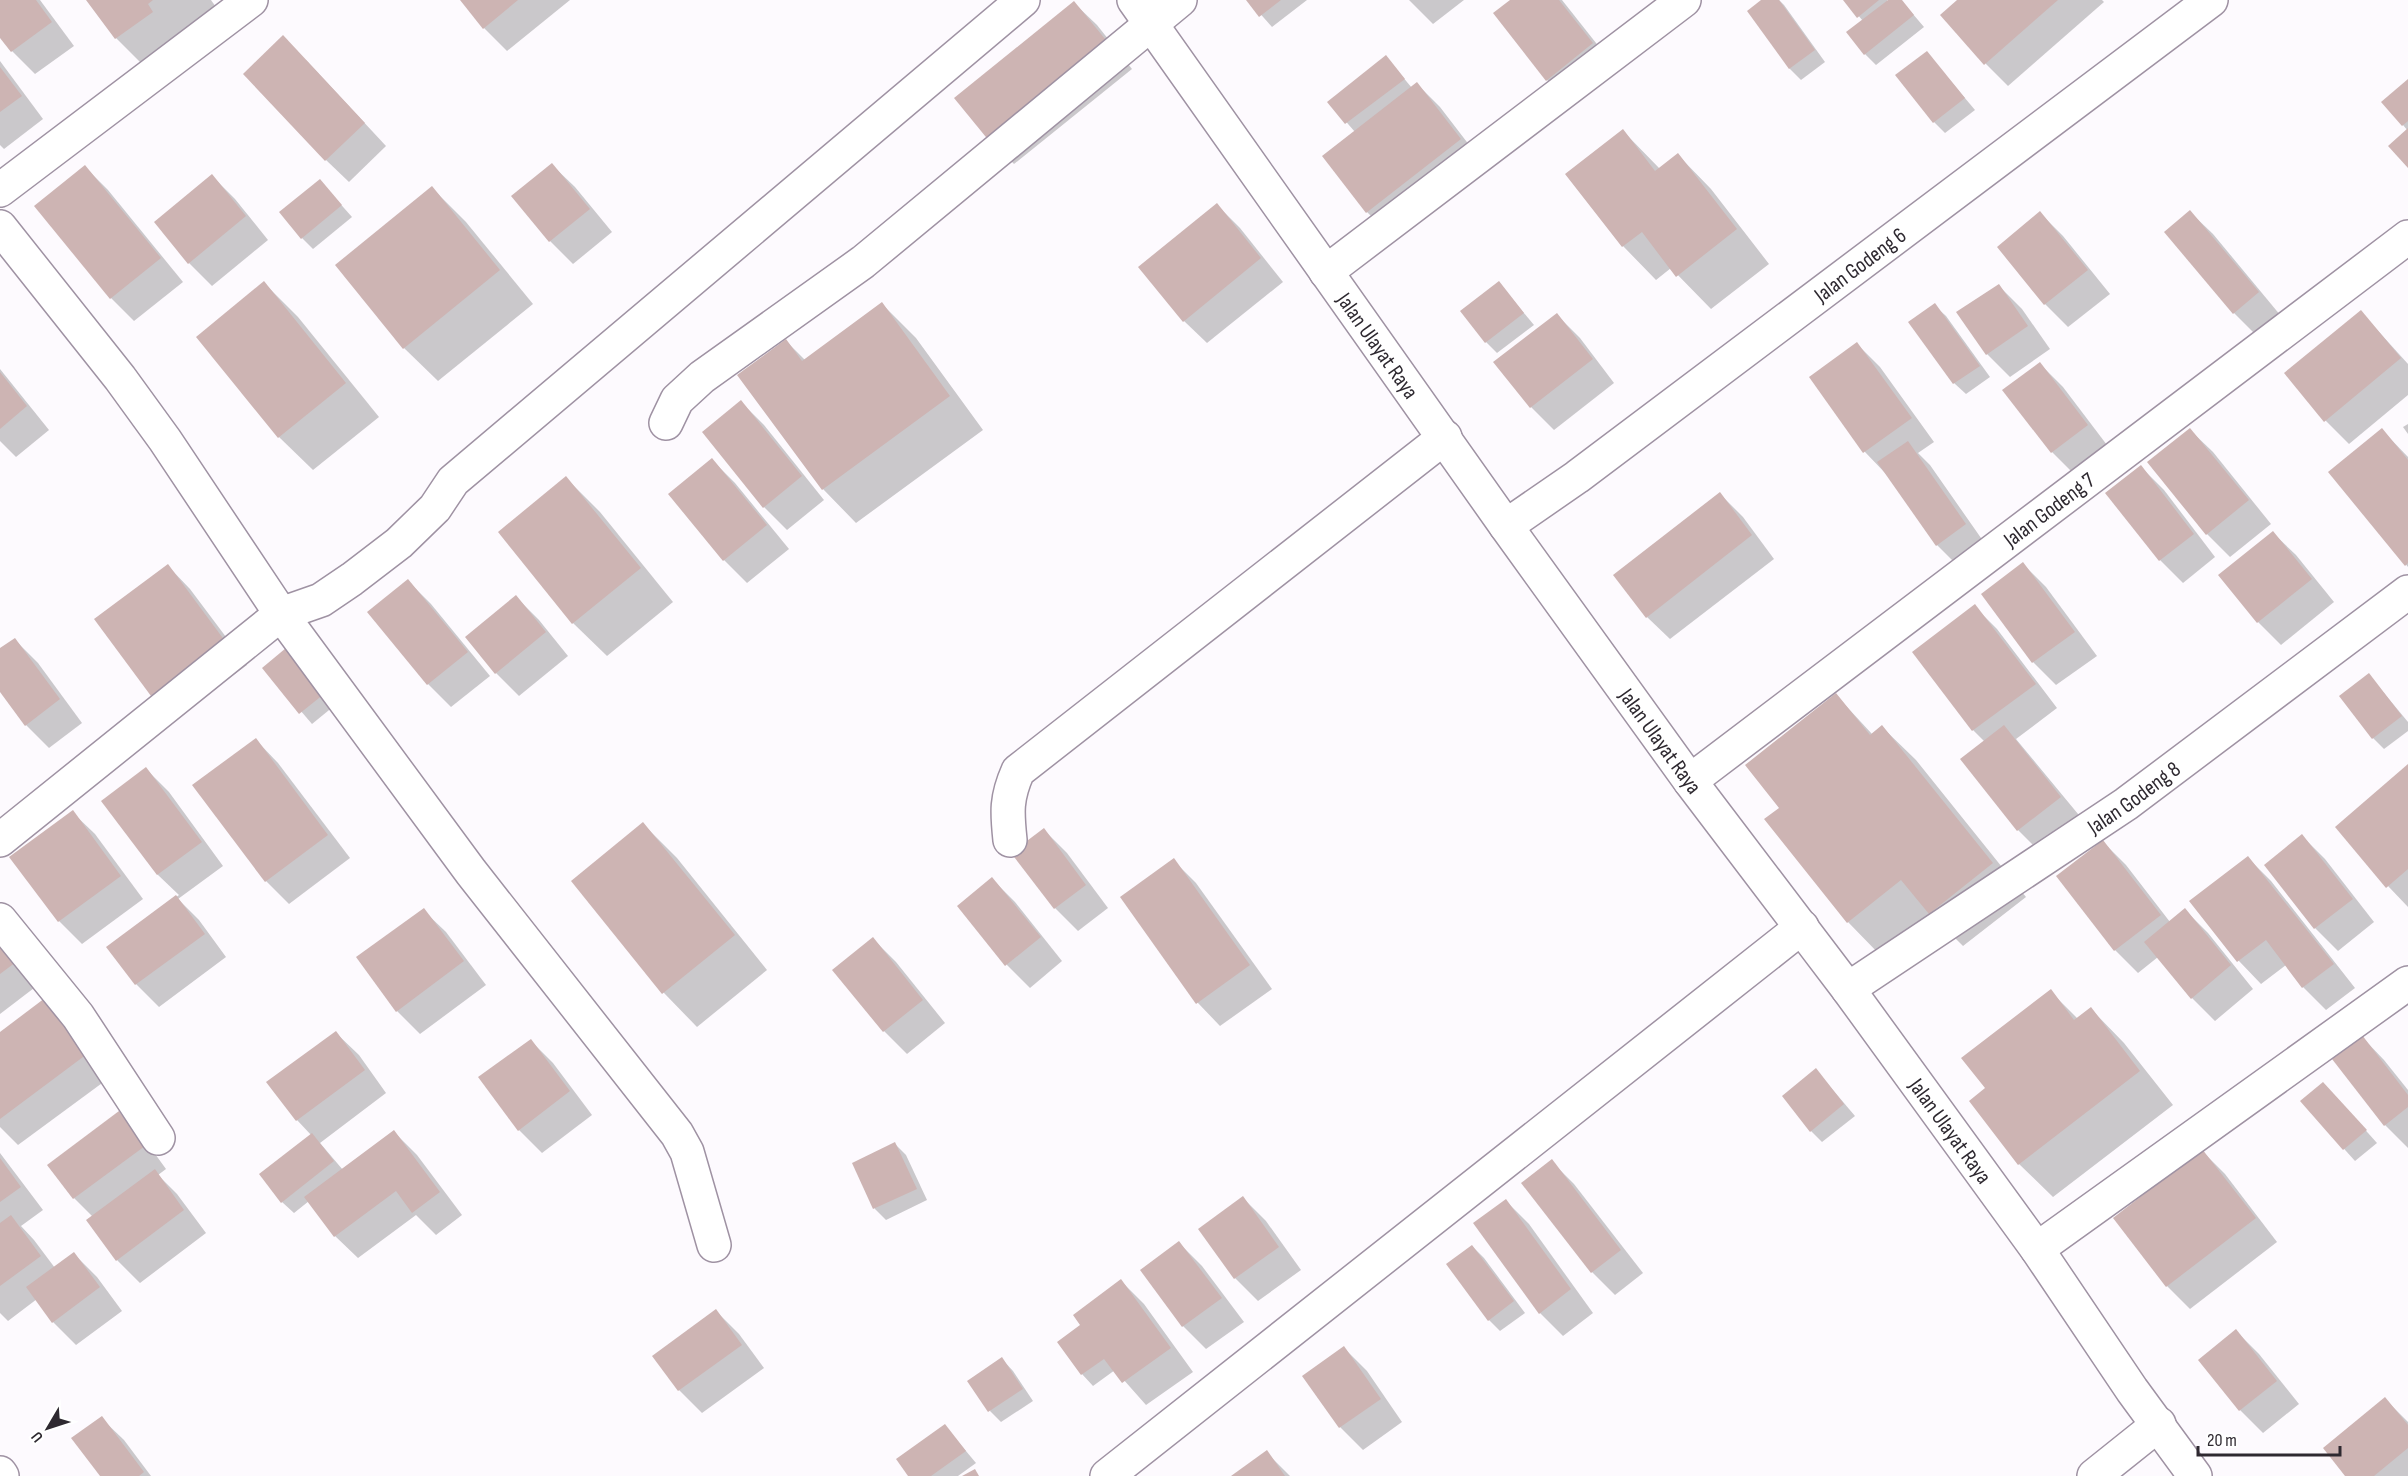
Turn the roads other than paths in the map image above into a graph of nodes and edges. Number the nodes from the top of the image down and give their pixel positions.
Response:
1 (250, 0) edge
2 (1023, 0) edge
3 (1180, 0) edge
4 (1684, 0) edge
5 (2211, 0) edge
6 (1143, 11) edge
7 (0, 190) edge
8 (0, 227) edge
9 (2408, 237) edge
10 (1326, 272) junction
11 (666, 423) dead end
12 (1445, 437) junction
13 (1506, 526) junction
14 (2408, 592) edge
15 (281, 614) junction
16 (1690, 780) junction
17 (0, 840) edge
18 (1010, 840) dead end
19 (0, 920) edge
20 (1802, 927) junction
21 (2408, 983) edge
22 (1848, 989) junction
23 (158, 1138) dead end
24 (714, 1245) dead end
25 (2037, 1249) junction
26 (2159, 1424) junction
27 (1107, 1476) edge
28 (2094, 1476) edge
29 (2195, 1476) edge

1 - 7 street
2 - 15 street
3 - 6 street
4 - 10 street
5 - 13 street, Jalan Godeng 6
6 - 10 street, Jalan Ulayat Raya
6 - 11 street
8 - 15 street
9 - 16 street, Jalan Godeng 7
10 - 12 street, Jalan Ulayat Raya
12 - 13 street, Jalan Ulayat Raya
12 - 18 street
13 - 16 street, Jalan Ulayat Raya
14 - 22 street, Jalan Godeng 8
15 - 17 street
15 - 24 street
16 - 20 street, Jalan Ulayat Raya
19 - 23 street
20 - 22 street, Jalan Ulayat Raya
20 - 27 street
21 - 25 street
22 - 25 street, Jalan Ulayat Raya
25 - 26 street, Jalan Ulayat Raya
26 - 28 street
26 - 29 street, Jalan Ulayat Raya

